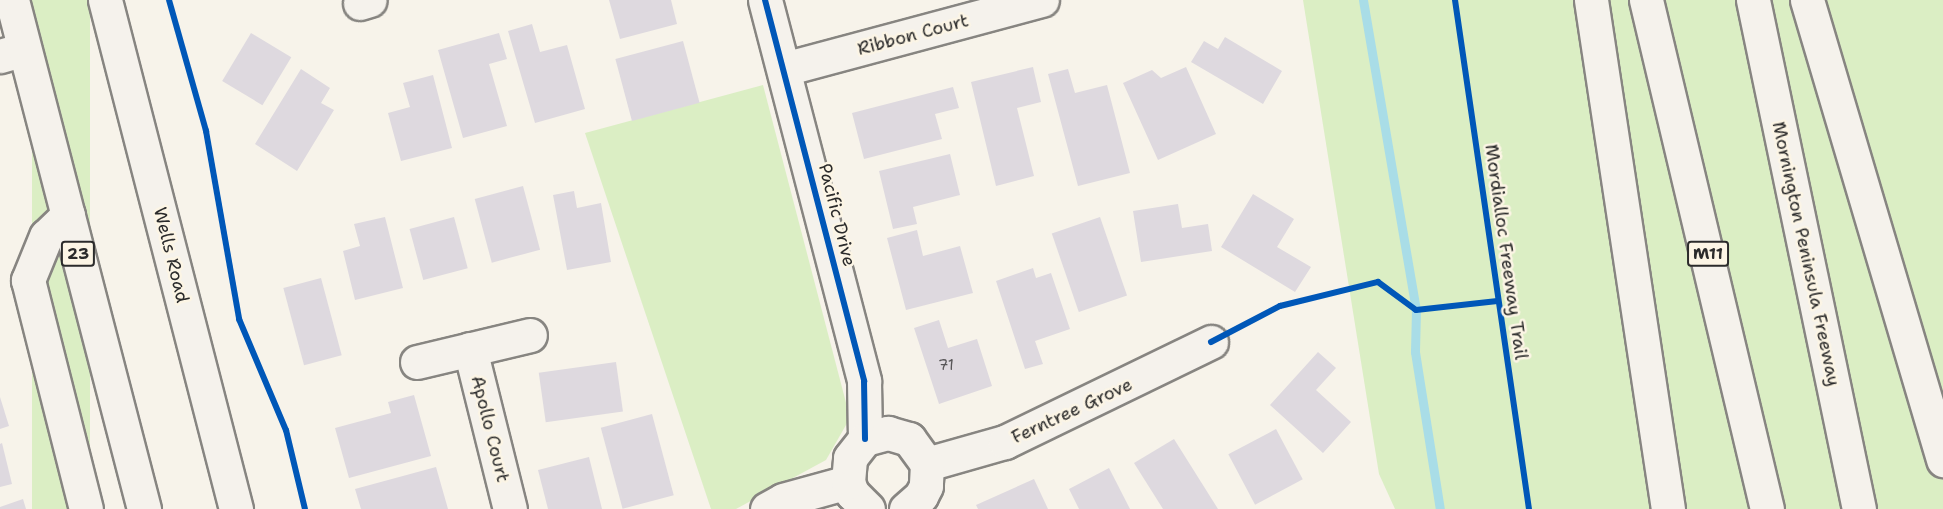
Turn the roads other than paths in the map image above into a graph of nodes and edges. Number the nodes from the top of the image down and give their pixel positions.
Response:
1 (12, 0) edge
2 (105, 0) edge
3 (765, 0) edge
4 (1042, 0) edge
5 (1591, 0) edge
6 (1646, 0) edge
7 (1753, 0) edge
8 (1806, 0) edge
9 (12, 53) edge
10 (784, 69) junction
11 (68, 215) junction
12 (530, 334) dead end
13 (1211, 342) dead end
14 (470, 349) junction
15 (417, 362) dead end
16 (864, 381) junction
17 (900, 435) junction
18 (866, 439) junction
19 (1943, 460) edge
20 (927, 464) junction
21 (848, 482) junction
22 (911, 507) edge
23 (86, 509) edge
24 (144, 509) edge
25 (236, 509) edge
26 (510, 509) edge
27 (767, 509) edge
28 (868, 509) edge
29 (1668, 509) edge
30 (1767, 509) edge
31 (1859, 509) edge

1 - 9 main road, 23
2 - 25 main road, Wells Road
3 - 10 main road, Pacific Drive
4 - 10 main road, Ribbon Court
5 - 29 main road
6 - 30 main road, M11
7 - 31 main road, Mornington Peninsula Freeway
8 - 19 main road
9 - 11 main road, 23
10 - 16 main road, Pacific Drive
11 - 23 main road
11 - 24 main road, 23
12 - 14 main road
13 - 20 main road, Ferntree Grove
14 - 15 main road
14 - 26 main road, Apollo Court
16 - 17 main road, Pacific Drive
16 - 18 main road, Pacific Drive
17 - 18 main road
17 - 20 main road, Pacific Drive
18 - 21 main road
20 - 22 main road
21 - 27 main road
21 - 28 main road

